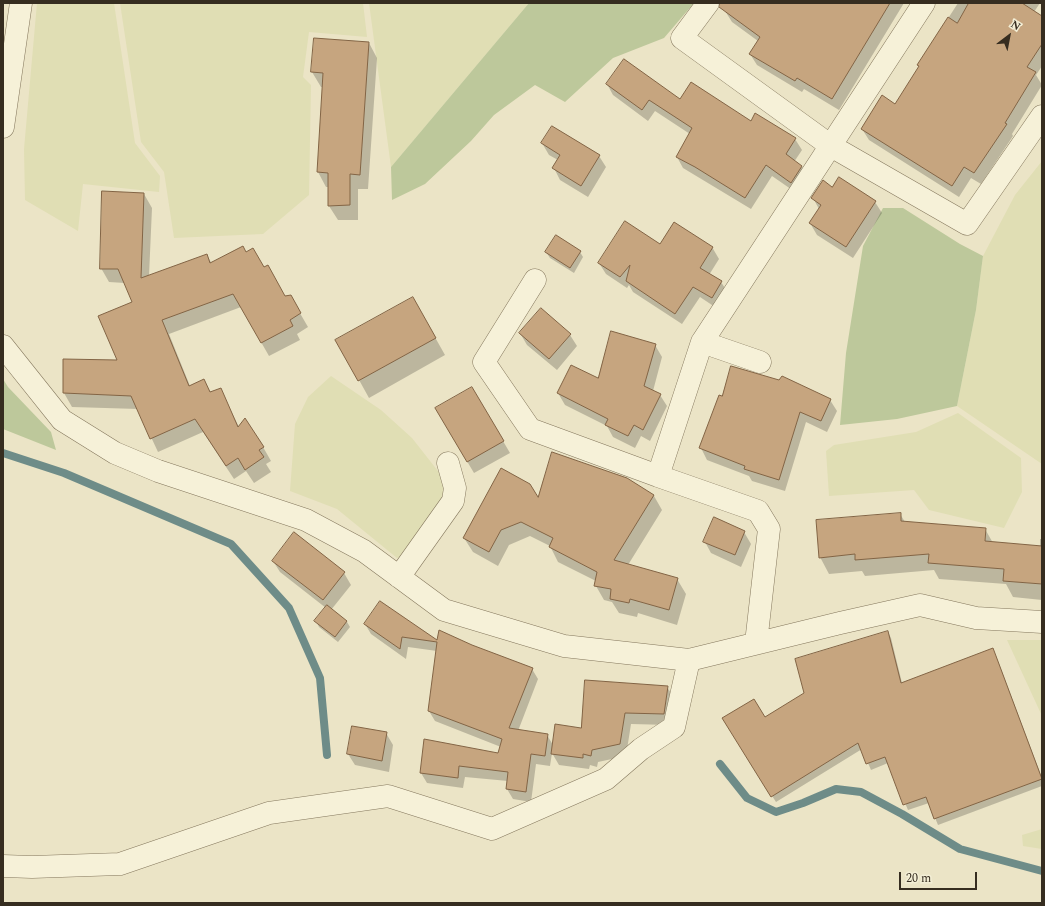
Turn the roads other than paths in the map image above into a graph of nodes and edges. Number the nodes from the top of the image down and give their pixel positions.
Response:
1 (21, 3) edge
2 (708, 3) edge
3 (924, 3) edge
4 (1042, 116) edge
5 (3, 127) edge
6 (831, 146) junction
7 (536, 280) dead end
8 (702, 342) junction
9 (3, 346) edge
10 (760, 362) dead end
11 (448, 463) dead end
12 (658, 476) junction
13 (399, 577) junction
14 (1042, 622) edge
15 (756, 643) junction
16 (689, 660) junction
17 (3, 866) edge

1 - 5 street
2 - 6 street
3 - 6 street
4 - 6 street
6 - 8 street
7 - 12 street
8 - 10 street
8 - 12 street
9 - 13 street
11 - 13 street
12 - 15 street
13 - 16 street
14 - 15 street
15 - 16 street
16 - 17 street

